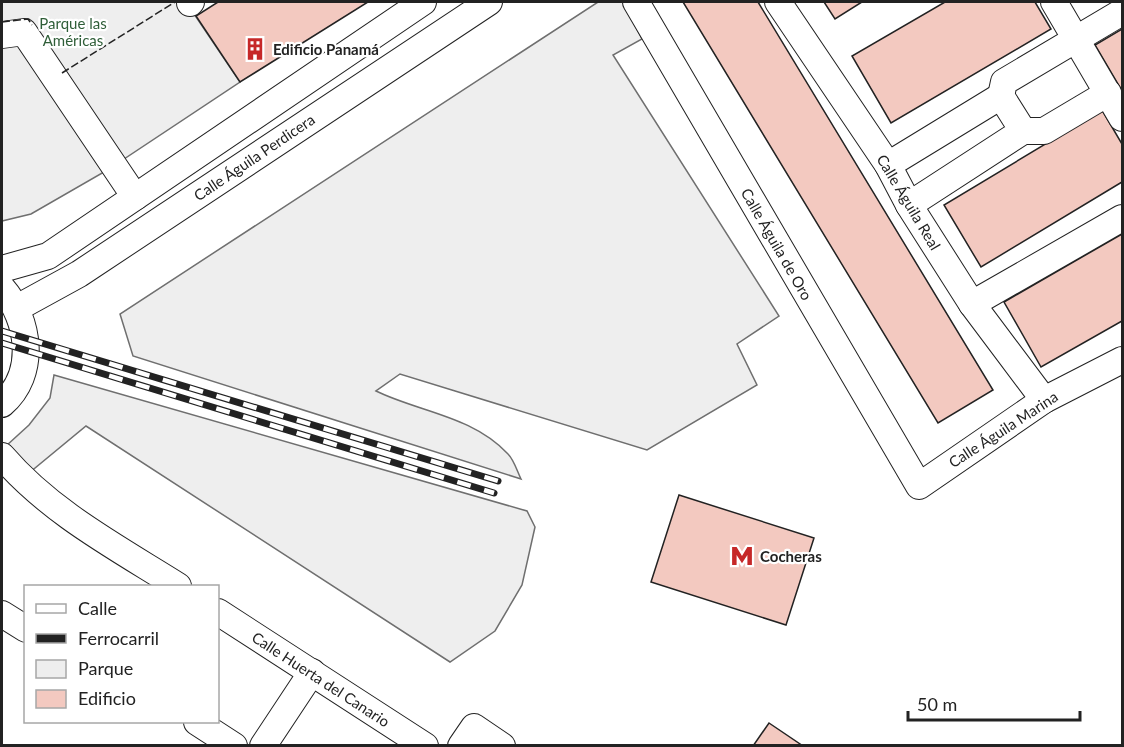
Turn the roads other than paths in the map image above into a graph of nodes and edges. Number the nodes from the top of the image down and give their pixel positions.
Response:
1 (423, 2) edge
2 (489, 2) edge
3 (636, 2) edge
4 (778, 2) edge
5 (1054, 2) edge
6 (1122, 12) edge
7 (2, 35) edge
8 (1076, 40) junction
9 (1108, 93) junction
10 (1001, 96) junction
11 (1122, 118) edge
12 (1023, 130) junction
13 (888, 165) junction
14 (135, 197) junction
15 (909, 205) junction
16 (1122, 218) edge
17 (2, 269) edge
18 (2, 288) edge
19 (972, 304) junction
20 (17, 309) junction
21 (1122, 360) edge
22 (1044, 400) junction
23 (2, 404) edge
24 (2, 456) edge
25 (918, 486) joint
26 (176, 585) edge
27 (219, 613) edge
28 (2, 614) edge
29 (24, 628) edge
30 (312, 672) junction
31 (199, 723) edge
32 (468, 736) edge
33 (234, 746) edge
34 (263, 746) edge
35 (424, 746) edge
36 (502, 746) edge

1 - 14 street
2 - 20 street, Calle Águila Perdicera
3 - 25 street, Calle Águila de Oro
4 - 13 street, Calle Águila Real
5 - 8 street
6 - 8 street
7 - 14 street
8 - 9 street
8 - 10 street
9 - 11 street
9 - 12 street
10 - 12 street
10 - 13 street
12 - 15 street
13 - 15 street, Calle Águila Real
14 - 17 street
15 - 19 street, Calle Águila Real
16 - 19 street
18 - 20 street
19 - 22 street, Calle Águila Real
20 - 23 street
21 - 22 street, Calle Águila Marina
22 - 25 street, Calle Águila Marina
24 - 26 street
27 - 30 street, Calle Huerta del Canario
28 - 29 street
30 - 34 street
30 - 35 street, Calle Huerta del Canario
31 - 33 street
32 - 36 street

